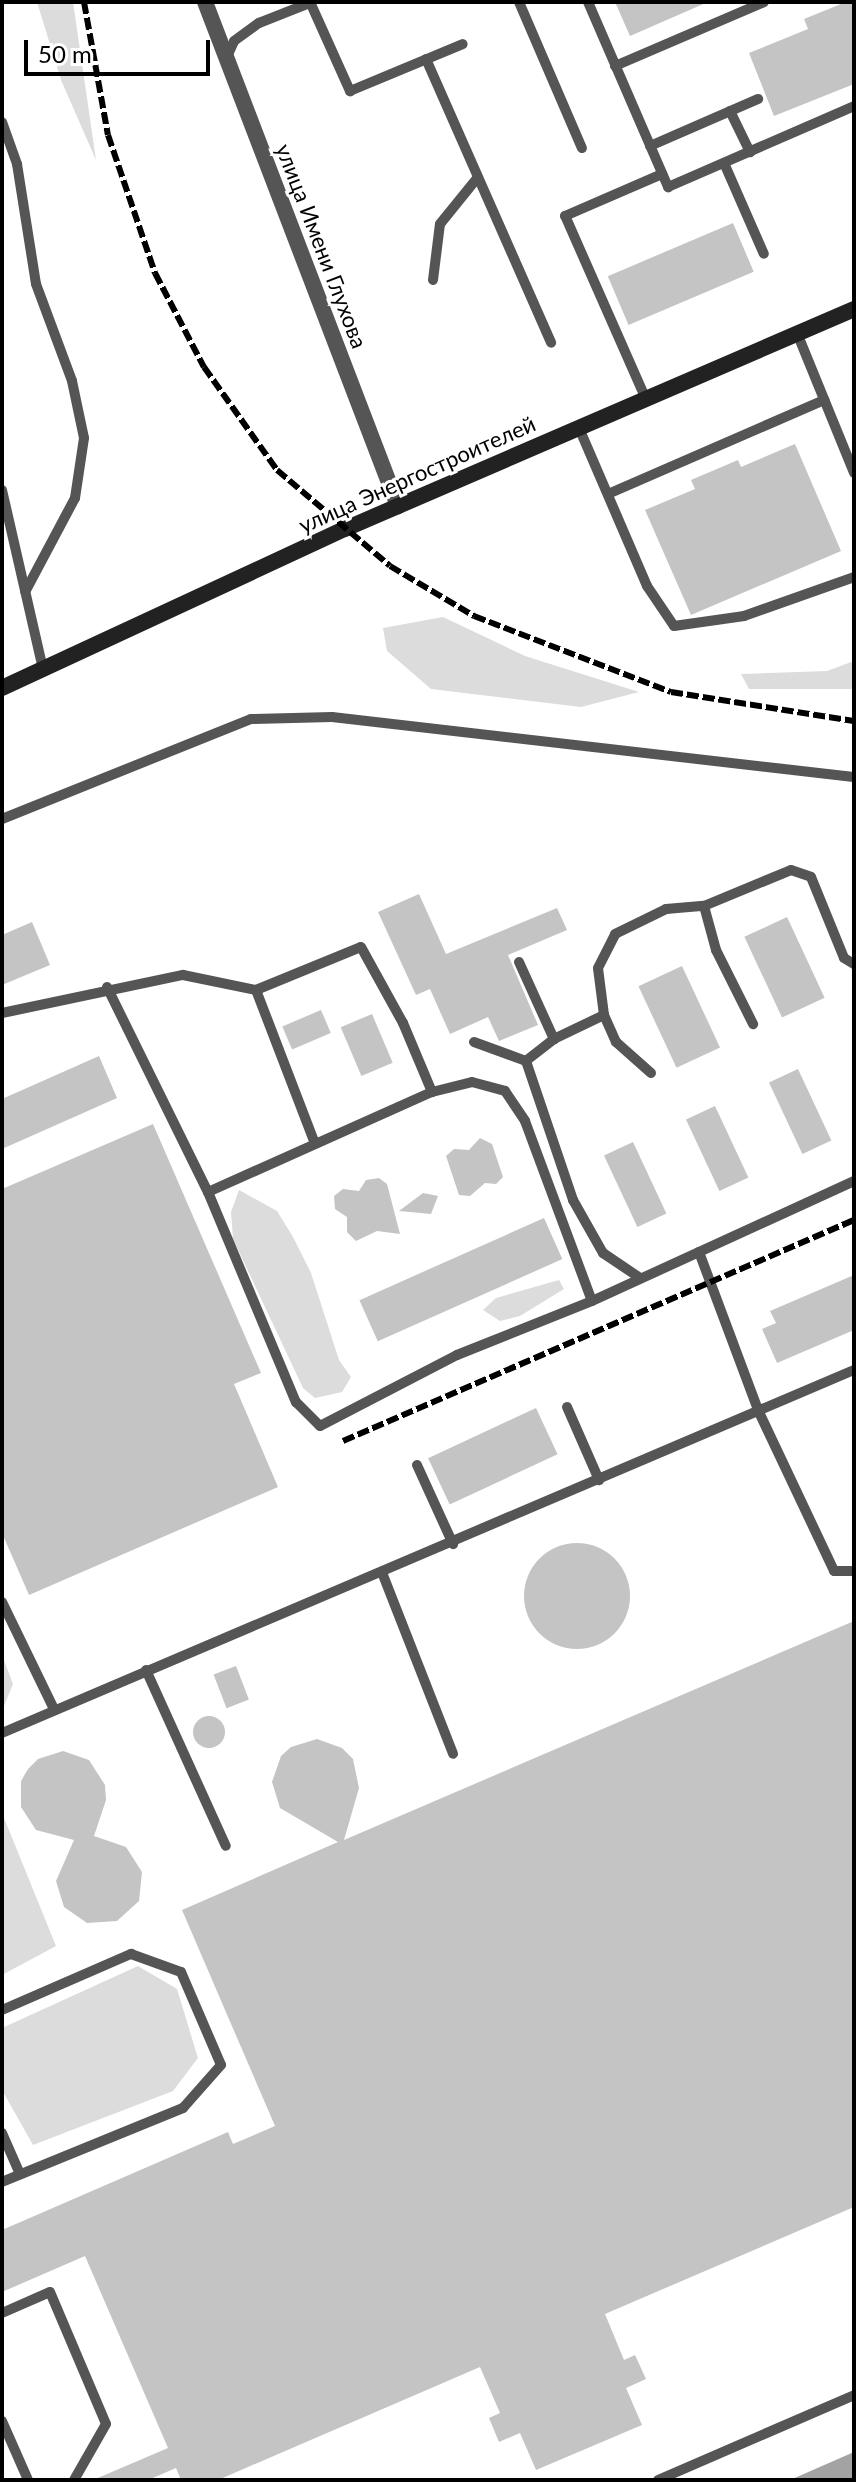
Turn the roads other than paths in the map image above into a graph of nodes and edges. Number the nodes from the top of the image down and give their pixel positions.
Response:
1 (205, 2) edge
2 (311, 2) edge
3 (519, 2) edge
4 (588, 2) edge
5 (764, 2) edge
6 (463, 44) dead end
7 (226, 59) junction
8 (426, 59) junction
9 (615, 66) junction
10 (758, 99) dead end
11 (854, 106) edge
12 (730, 111) junction
13 (2, 122) edge
14 (650, 146) junction
15 (582, 148) dead end
16 (750, 152) junction
17 (724, 163) junction
18 (662, 174) junction
19 (478, 177) junction
20 (764, 254) dead end
21 (433, 280) dead end
22 (854, 309) edge
23 (797, 333) junction
24 (551, 343) dead end
25 (645, 397) junction
26 (824, 400) junction
27 (579, 428) junction
28 (854, 473) edge
29 (2, 490) edge
30 (608, 494) junction
31 (398, 506) junction
32 (854, 577) edge
33 (25, 592) junction
34 (43, 669) junction
35 (2, 688) edge
36 (854, 777) edge
37 (2, 819) edge
38 (704, 906) junction
39 (519, 962) dead end
40 (854, 964) edge
41 (107, 987) junction
42 (256, 990) junction
43 (2, 1013) edge
44 (604, 1015) junction
45 (753, 1024) dead end
46 (554, 1039) junction
47 (474, 1042) dead end
48 (526, 1061) junction
49 (651, 1073) dead end
50 (432, 1092) junction
51 (314, 1141) junction
52 (854, 1181) edge
53 (208, 1192) junction
54 (699, 1252) junction
55 (640, 1278) junction
56 (592, 1301) junction
57 (854, 1370) edge
58 (567, 1407) dead end
59 (758, 1410) junction
60 (417, 1465) dead end
61 (599, 1480) junction
62 (453, 1544) junction
63 (854, 1571) edge
64 (383, 1575) junction
65 (3, 1607) edge
66 (146, 1670) junction
67 (53, 1707) junction
68 (2, 1733) edge
69 (453, 1754) dead end
70 (226, 1846) dead end
71 (2, 2010) edge
72 (2, 2133) edge
73 (20, 2174) junction
74 (2, 2182) edge
75 (2, 2313) edge
76 (854, 2395) edge
77 (2, 2421) edge
78 (28, 2480) edge
79 (74, 2480) edge
80 (658, 2480) edge

1 - 7 street, улица Имени Глухова
2 - 7 lane
2 - 8 lane
3 - 15 lane
4 - 9 lane
5 - 9 lane
6 - 8 lane
7 - 31 street, улица Имени Глухова
8 - 19 lane
9 - 14 lane
10 - 12 lane
11 - 16 lane
12 - 14 lane
12 - 16 lane
13 - 33 lane
14 - 18 lane
16 - 17 lane
17 - 18 lane
17 - 20 lane
18 - 25 lane
19 - 21 lane
19 - 24 lane
22 - 23 main road, улица Энергостроителей
23 - 25 main road, улица Энергостроителей
23 - 26 lane
25 - 27 main road, улица Энергостроителей
26 - 28 lane
26 - 30 lane
27 - 30 lane
27 - 31 main road, улица Энергостроителей
29 - 33 lane
30 - 32 lane
31 - 34 main road, улица Энергостроителей
33 - 34 lane
34 - 35 main road, улица Энергостроителей
36 - 37 lane
38 - 40 lane
38 - 44 lane
38 - 45 lane
39 - 46 lane
41 - 42 lane
41 - 43 lane
41 - 53 lane
42 - 50 lane
42 - 51 lane
44 - 46 lane
44 - 49 lane
46 - 48 lane
47 - 48 lane
48 - 55 lane
50 - 51 lane
50 - 56 lane
51 - 53 lane
52 - 54 lane
53 - 56 lane
54 - 55 lane
54 - 59 lane
55 - 56 lane
57 - 59 lane
58 - 61 lane
59 - 61 lane
59 - 63 lane
60 - 62 lane
61 - 62 lane
62 - 64 lane
64 - 66 lane
64 - 69 lane
65 - 67 lane
66 - 67 lane
66 - 70 lane
67 - 68 lane
71 - 73 lane
72 - 73 lane
73 - 74 lane
75 - 79 lane
76 - 80 lane
77 - 78 lane

